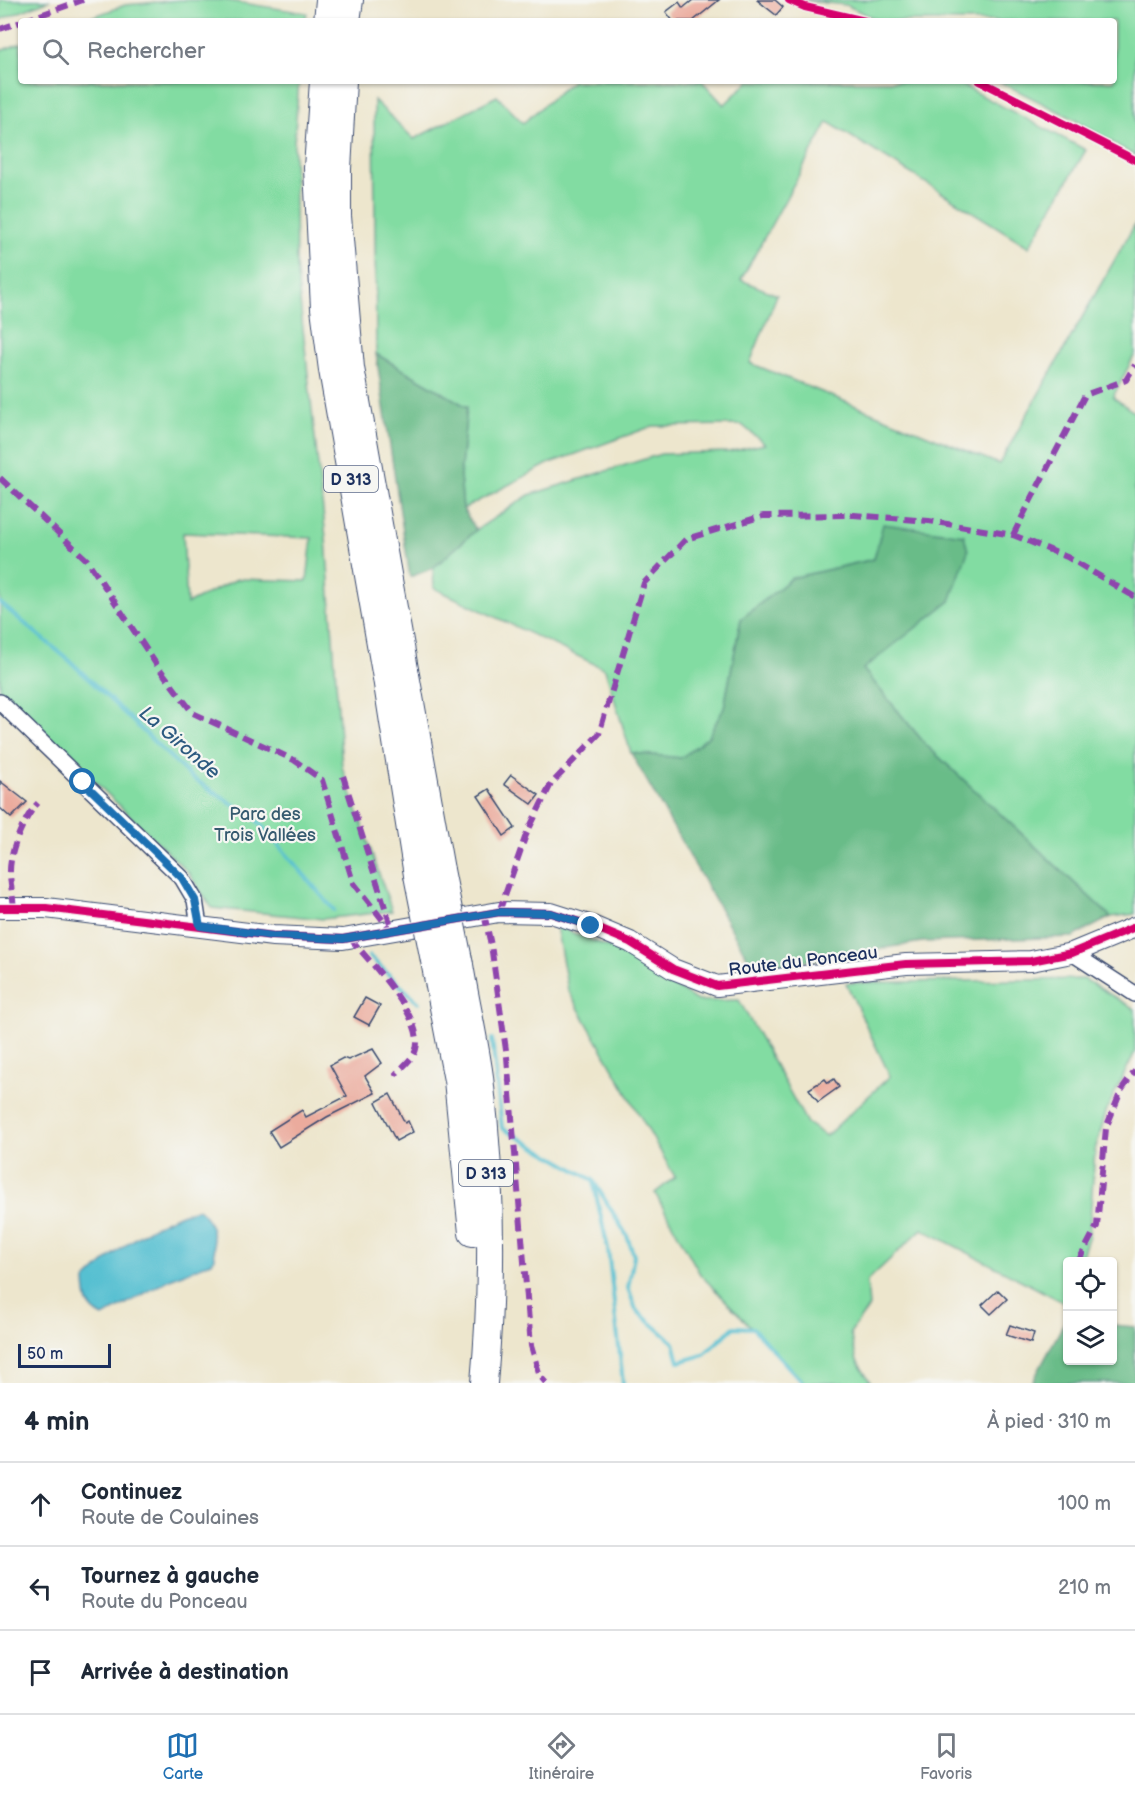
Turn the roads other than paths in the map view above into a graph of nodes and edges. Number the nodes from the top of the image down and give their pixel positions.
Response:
1 (323, 84) edge
2 (343, 84) edge
3 (1, 703) edge
4 (429, 872) junction
5 (0, 908) edge
6 (200, 926) junction
7 (1135, 927) edge
8 (1072, 953) junction
9 (448, 968) junction
10 (1135, 994) edge
11 (467, 1383) edge
12 (484, 1383) edge

1 - 4 highway, D 313
2 - 4 highway, D 313
3 - 6 street
4 - 9 highway, D 313, bridge
5 - 6 street, Route du Ponceau
6 - 8 street, Route du Ponceau
7 - 8 street, Route du Ponceau
8 - 10 street
9 - 11 highway, D 313
9 - 12 highway, D 313

